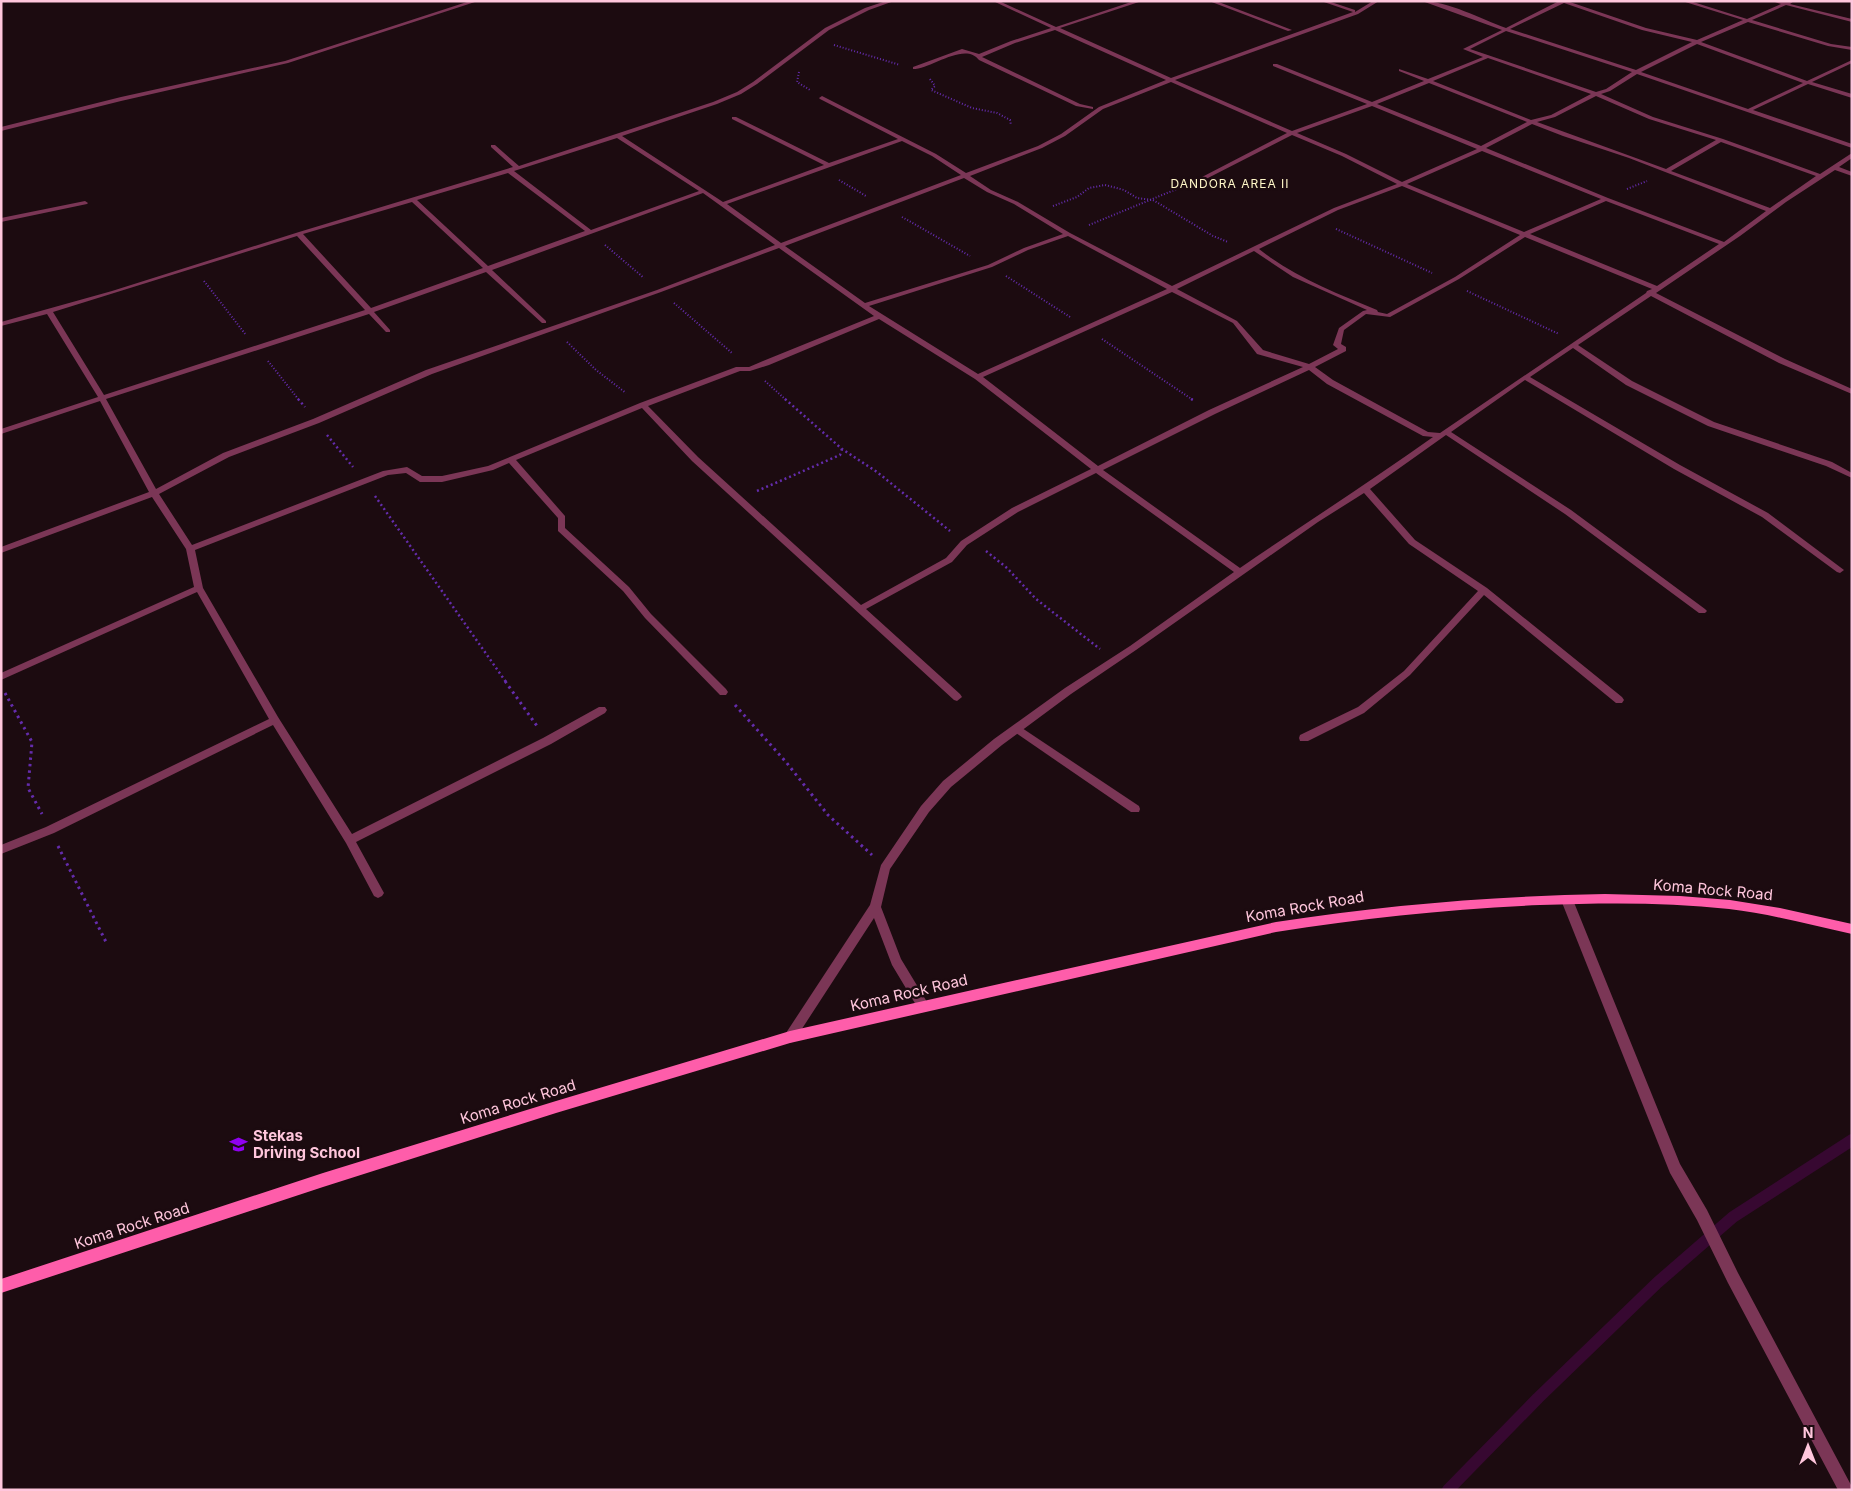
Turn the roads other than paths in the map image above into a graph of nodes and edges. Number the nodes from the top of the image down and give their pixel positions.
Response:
1 (476, 1) edge
2 (892, 1) edge
3 (995, 1) edge
4 (1118, 1) edge
5 (1140, 1) edge
6 (1211, 1) edge
7 (1323, 1) edge
8 (1377, 1) edge
9 (1424, 1) edge
10 (1684, 1) edge
11 (1774, 1) edge
12 (1563, 2) edge
13 (1790, 3) edge
14 (1127, 5) junction
15 (1353, 11) dead end
16 (1746, 20) junction
17 (1852, 21) edge
18 (1054, 28) junction
19 (1290, 30) dead end
20 (1508, 30) junction
21 (1697, 42) junction
22 (1852, 49) edge
23 (979, 56) junction
24 (1486, 57) junction
25 (1852, 61) edge
26 (1275, 65) dead end
27 (915, 68) dead end
28 (1400, 70) dead end
29 (1636, 72) junction
30 (1173, 81) junction
31 (1428, 82) junction
32 (1808, 83) junction
33 (1596, 94) junction
34 (1852, 96) edge
35 (822, 98) road end
36 (1373, 104) junction
37 (1091, 108) dead end
38 (1750, 110) junction
39 (734, 118) dead end
40 (1533, 121) junction
41 (1, 129) edge
42 (1291, 133) junction
43 (616, 135) junction
44 (902, 139) junction
45 (1721, 140) junction
46 (493, 146) dead end
47 (1852, 146) edge
48 (1481, 149) junction
49 (1852, 155) edge
50 (828, 165) junction
51 (518, 168) junction
52 (1836, 168) junction
53 (510, 171) junction
54 (1667, 171) junction
55 (1852, 174) edge
56 (966, 176) junction
57 (1820, 176) junction
58 (1204, 178) road end
59 (1402, 184) junction
60 (704, 191) junction
61 (1606, 199) junction
62 (412, 200) junction
63 (86, 203) dead end
64 (722, 204) junction
65 (1770, 210) junction
66 (1, 220) edge
67 (590, 232) junction
68 (299, 234) junction
69 (1068, 234) junction
70 (1525, 234) junction
71 (1724, 244) junction
72 (781, 246) junction
73 (1254, 248) junction
74 (487, 269) junction
75 (1172, 289) junction
76 (1653, 291) junction
77 (865, 305) junction
78 (371, 310) junction
79 (49, 312) junction
80 (879, 316) junction
81 (1388, 316) junction
82 (544, 322) dead end
83 (1, 324) edge
84 (388, 331) dead end
85 (1573, 345) junction
86 (1310, 367) junction
87 (978, 377) junction
88 (1525, 377) junction
89 (1852, 392) edge
90 (102, 398) junction
91 (643, 406) junction
92 (1, 432) edge
93 (1443, 434) junction
94 (511, 460) junction
95 (1098, 470) junction
96 (1852, 476) edge
97 (1365, 489) junction
98 (154, 493) junction
99 (190, 549) junction
100 (1, 550) edge
101 (1840, 570) dead end
102 (1241, 573) junction
103 (199, 588) junction
104 (1484, 590) junction
105 (860, 609) junction
106 (1702, 611) dead end
107 (1, 678) edge
108 (723, 692) road end
109 (957, 697) dead end
110 (1618, 700) dead end
111 (602, 710) dead end
112 (275, 720) junction
113 (1016, 728) junction
114 (1304, 738) dead end
115 (1135, 809) dead end
116 (350, 840) junction
117 (1, 850) edge
118 (378, 892) dead end
119 (1567, 900) junction
120 (876, 907) junction
121 (1852, 929) edge
122 (923, 1006) junction
123 (790, 1037) junction
124 (1, 1286) edge
125 (1846, 1490) edge

1 - 41 street
2 - 43 street
3 - 18 street
4 - 14 street
5 - 14 street
6 - 19 street
7 - 15 street
8 - 30 street
9 - 20 street
10 - 16 street
11 - 13 street
12 - 20 street
12 - 21 street
13 - 16 street
13 - 17 street
14 - 18 street
16 - 21 street
16 - 22 street
18 - 23 street
18 - 30 street
20 - 24 street
20 - 29 street
21 - 29 street
21 - 32 street
23 - 27 street
23 - 37 street
24 - 31 street
24 - 33 street
25 - 32 street
26 - 36 street
28 - 31 street
29 - 33 street
29 - 38 street
30 - 42 street
30 - 56 street
31 - 36 street
31 - 40 street
32 - 34 street
32 - 38 street
33 - 40 street
33 - 45 street
35 - 44 street
36 - 42 street
36 - 48 street
38 - 47 street
39 - 50 street
40 - 48 street
40 - 54 street
42 - 58 street
42 - 59 street
43 - 51 street
43 - 60 street
44 - 50 street
44 - 56 street
45 - 54 street
45 - 57 street
46 - 51 street
48 - 59 street
48 - 61 street
49 - 52 street
50 - 64 street
51 - 53 street
52 - 55 street
52 - 57 street
53 - 62 street
53 - 67 street
54 - 65 street
56 - 69 street
56 - 72 street
57 - 65 street
59 - 70 street
59 - 73 street
60 - 64 street
60 - 67 street
61 - 70 street
61 - 71 street
62 - 68 street
62 - 74 street
63 - 66 street
64 - 72 street
65 - 71 street
67 - 74 street
68 - 78 street
68 - 79 street
69 - 75 street
69 - 77 street
70 - 76 street
70 - 81 street
71 - 76 street
72 - 77 street
72 - 98 street
73 - 75 street
73 - 81 street
74 - 78 street
74 - 82 street
75 - 86 street
75 - 87 street
76 - 85 street
76 - 89 street
77 - 80 street
78 - 84 street
78 - 90 street
79 - 83 street
79 - 90 street
80 - 87 street
80 - 91 street
81 - 86 street
85 - 88 street
85 - 96 street
86 - 93 street
86 - 95 street
87 - 95 street
88 - 93 street
88 - 101 street
90 - 92 street
90 - 98 street
91 - 94 street
91 - 105 street
93 - 97 street
93 - 106 street
94 - 99 street
94 - 108 street
95 - 102 street
95 - 105 street
97 - 102 street
97 - 104 street
98 - 99 street
98 - 100 street
99 - 103 street
102 - 113 street
103 - 107 street
103 - 112 street
104 - 110 street
104 - 114 street
105 - 109 street
111 - 116 street
112 - 116 street
112 - 117 street
113 - 115 street
113 - 120 street
116 - 118 street
119 - 121 main road, Koma Rock Road
119 - 122 main road, Koma Rock Road
119 - 125 street
120 - 122 street
120 - 123 street
122 - 123 main road, Koma Rock Road
123 - 124 main road, Koma Rock Road

